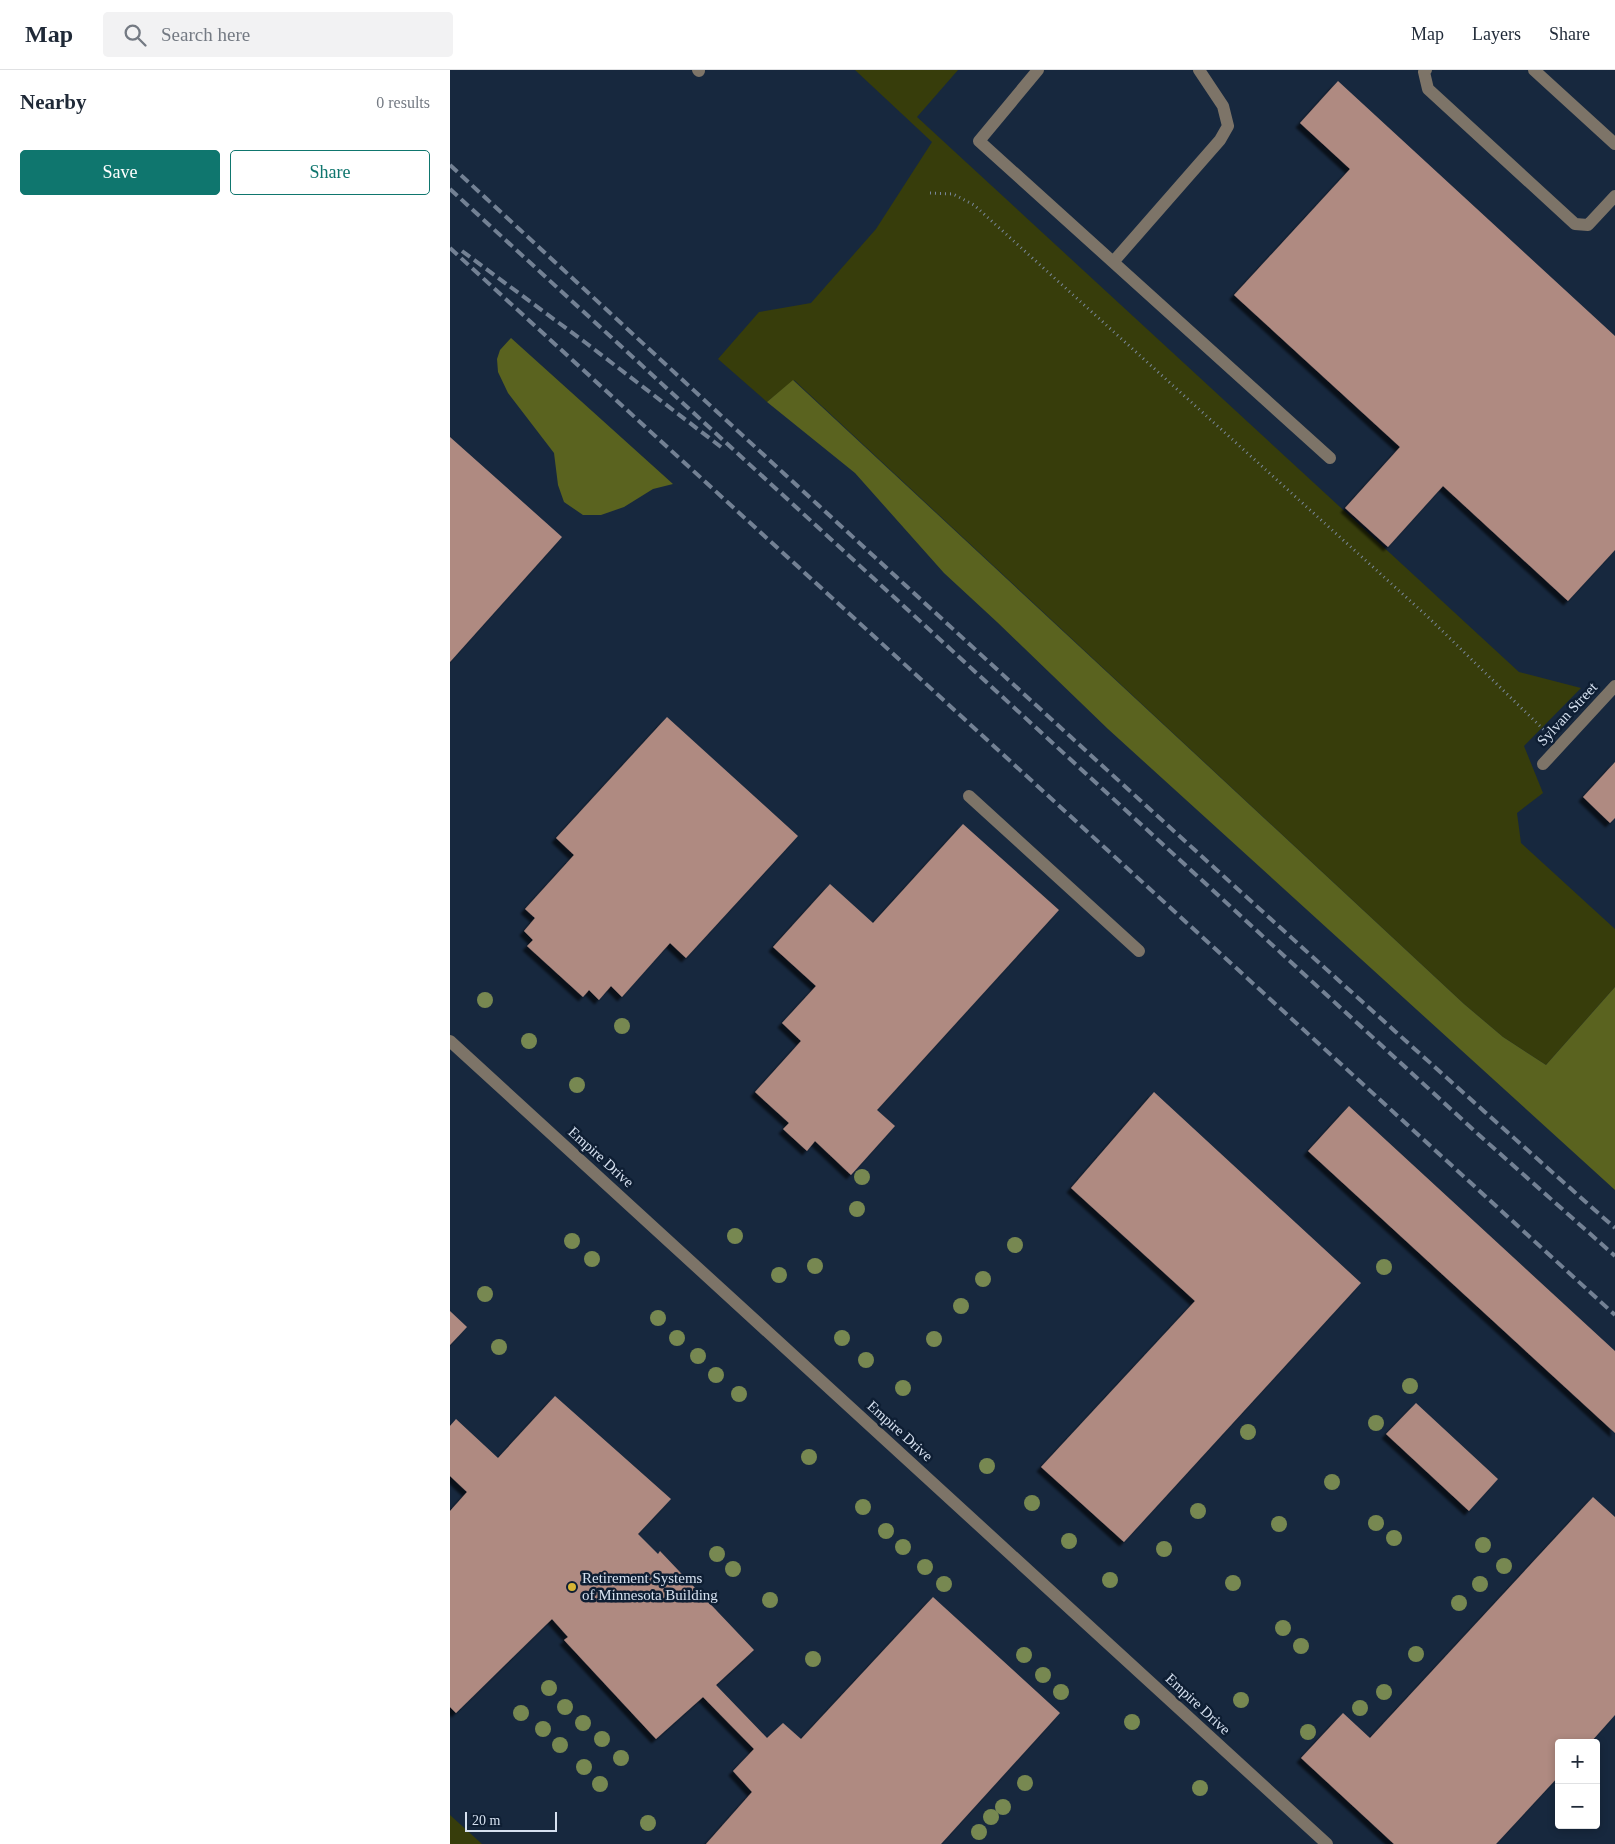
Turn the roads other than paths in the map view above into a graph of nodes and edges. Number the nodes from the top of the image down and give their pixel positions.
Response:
1 (1038, 70) edge
2 (1199, 70) edge
3 (1426, 70) edge
4 (1534, 70) edge
5 (1615, 144) edge
6 (1615, 196) edge
7 (1114, 261) junction
8 (1330, 458) dead end
9 (1615, 686) edge
10 (1543, 764) dead end
11 (969, 796) dead end
12 (1140, 951) dead end
13 (450, 1041) edge
14 (1327, 1844) edge

1 - 7 street
2 - 7 street
3 - 6 street
4 - 5 street
7 - 8 street
9 - 10 street, Sylvan Street
11 - 12 street
13 - 14 street, Empire Drive

